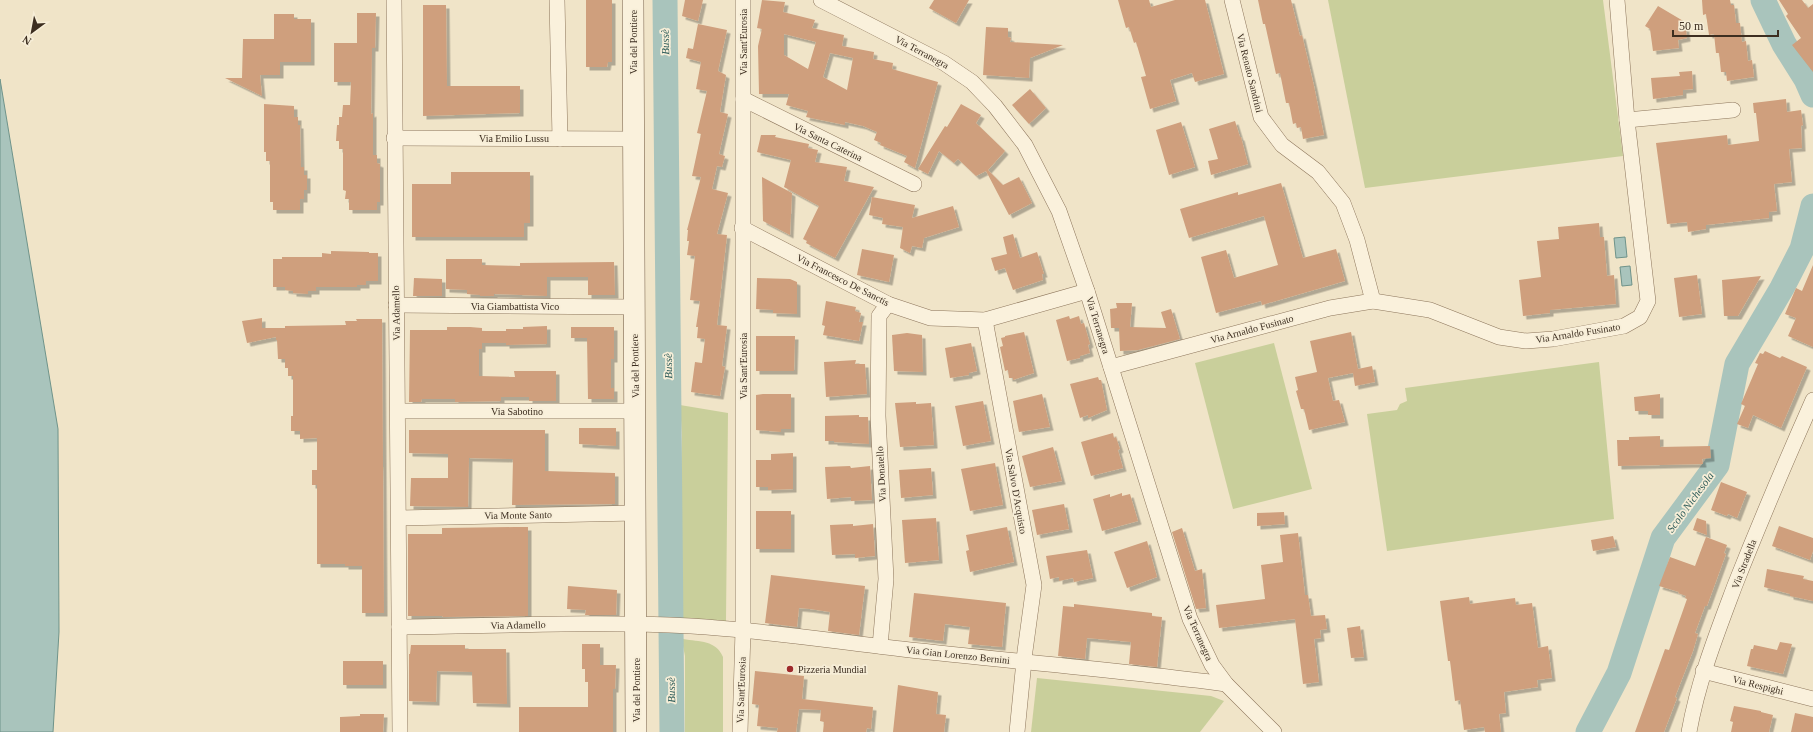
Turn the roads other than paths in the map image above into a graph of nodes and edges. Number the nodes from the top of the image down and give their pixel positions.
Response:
1 (394, 0) edge
2 (557, 0) edge
3 (633, 0) edge
4 (743, 0) edge
5 (821, 0) edge
6 (1232, 0) edge
7 (1617, 0) edge
8 (742, 99) junction
9 (1733, 110) dead end
10 (1627, 120) junction
11 (394, 138) junction
12 (560, 139) junction
13 (634, 139) junction
14 (914, 184) dead end
15 (742, 228) junction
16 (1087, 291) junction
17 (1372, 301) junction
18 (888, 304) junction
19 (396, 305) junction
20 (634, 307) junction
21 (985, 320) junction
22 (1111, 367) junction
23 (1813, 400) edge
24 (398, 411) junction
25 (636, 411) junction
26 (636, 512) junction
27 (399, 518) junction
28 (640, 624) junction
29 (690, 626) joint
30 (399, 627) junction
31 (742, 630) junction
32 (880, 646) junction
33 (1024, 662) junction
34 (1703, 671) junction
35 (1226, 684) junction
36 (1813, 699) edge
37 (400, 732) edge
38 (636, 732) edge
39 (740, 732) edge
40 (1017, 732) edge
41 (1274, 732) edge
42 (1689, 732) edge

1 - 11 street, Via Adamello
2 - 12 street
3 - 13 main road, Via del Pontiere
4 - 8 street, Via Sant'Eurosia
5 - 16 street, Via Terranegra
6 - 17 street, Via Renato Sandrini
7 - 10 street, Via Arnaldo Fusinato
8 - 14 street, Via Santa Caterina
8 - 15 street, Via Sant'Eurosia
9 - 10 street
10 - 17 street, Via Arnaldo Fusinato
11 - 12 street, Via Emilio Lussu
11 - 19 street, Via Adamello
12 - 13 street, Via Emilio Lussu
13 - 20 main road, Via del Pontiere
15 - 18 street, Via Francesco De Sanctis
15 - 31 street, Via Sant'Eurosia
16 - 21 street, Via Francesco De Sanctis
16 - 22 street, Via Terranegra
17 - 22 street, Via Arnaldo Fusinato
18 - 21 street, Via Francesco De Sanctis
18 - 32 street, Via Donatello
19 - 20 street, Via Giambattista Vico
19 - 24 street, Via Adamello
20 - 25 main road, Via del Pontiere
21 - 33 street, Via Salvo D'Acquisto
22 - 35 street, Via Terranegra
23 - 34 street, Via Stradella
24 - 25 street, Via Sabotino
24 - 27 street, Via Adamello
25 - 26 main road, Via del Pontiere
26 - 27 street, Via Monte Santo
26 - 28 main road, Via del Pontiere
27 - 30 street, Via Adamello
28 - 29 street, Via Adamello
28 - 30 street, Via Adamello
28 - 38 main road, Via del Pontiere
29 - 31 street, Via Gian Lorenzo Bernini
30 - 37 street, Via Adamello
31 - 32 street, Via Gian Lorenzo Bernini
31 - 39 street, Via Sant'Eurosia
32 - 33 street, Via Gian Lorenzo Bernini
33 - 35 street, Via Gian Lorenzo Bernini
33 - 40 street
34 - 36 street, Via Respighi
34 - 42 street, Via Stradella
35 - 41 street, Via Terranegra

